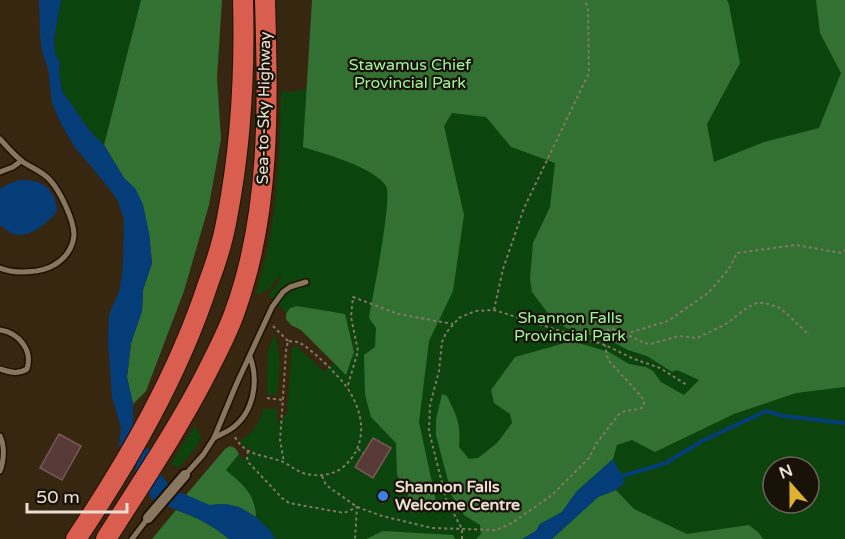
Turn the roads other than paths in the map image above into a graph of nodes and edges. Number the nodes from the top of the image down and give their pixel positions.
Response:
1 (243, 0) edge
2 (266, 0) edge
3 (0, 139) edge
4 (21, 161) junction
5 (0, 172) edge
6 (0, 268) edge
7 (306, 282) dead end
8 (0, 330) edge
9 (250, 357) junction
10 (0, 369) edge
11 (0, 436) edge
12 (214, 438) junction
13 (0, 471) edge
14 (185, 475) joint
15 (148, 518) joint
16 (76, 539) edge
17 (106, 539) edge
18 (132, 539) edge

1 - 16 highway, Sea-to-Sky Highway
2 - 17 highway, Sea-to-Sky Highway
3 - 4 lane
4 - 5 lane
4 - 6 lane
7 - 9 lane
8 - 10 lane
9 - 12 lane
9 - 12 lane
11 - 13 lane
12 - 14 lane
14 - 15 street
15 - 18 lane

